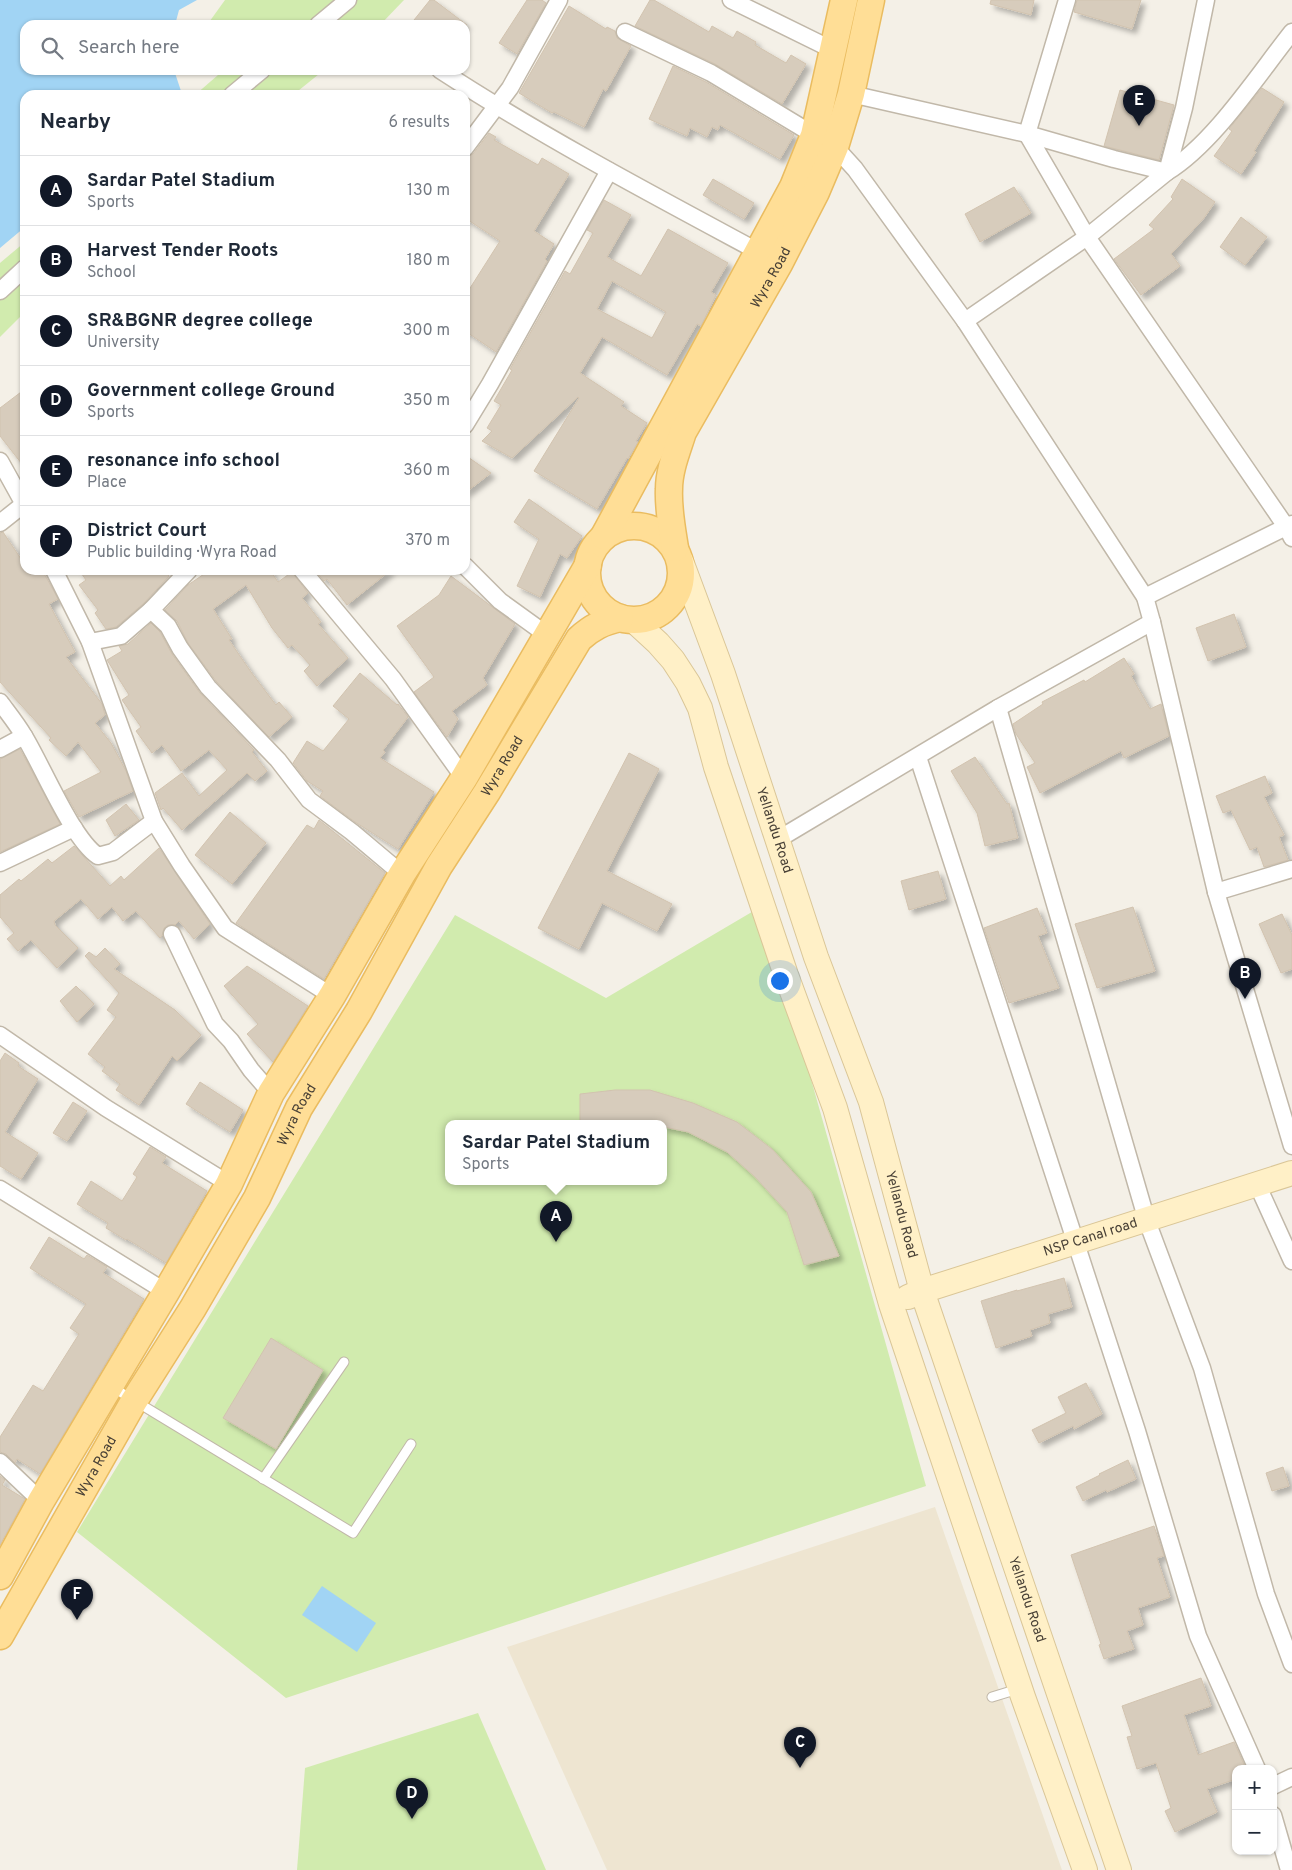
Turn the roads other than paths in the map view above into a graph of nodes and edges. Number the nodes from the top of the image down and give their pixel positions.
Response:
1 (348, 0) edge
2 (559, 0) edge
3 (732, 0) edge
4 (844, 0) edge
5 (871, 0) edge
6 (1067, 0) edge
7 (1206, 0) edge
8 (324, 20) edge
9 (625, 32) dead end
10 (1292, 32) edge
11 (833, 50) junction
12 (256, 75) edge
13 (448, 75) edge
14 (238, 90) edge
15 (851, 94) junction
16 (496, 107) junction
17 (1027, 134) junction
18 (470, 141) edge
19 (824, 141) junction
20 (609, 171) junction
21 (1167, 172) junction
22 (1086, 237) junction
23 (759, 252) junction
24 (20, 273) edge
25 (0, 291) edge
26 (965, 321) junction
27 (470, 417) edge
28 (0, 461) edge
29 (20, 496) edge
30 (20, 509) edge
31 (0, 523) edge
32 (1290, 530) edge
33 (604, 536) junction
34 (678, 555) junction
35 (588, 565) junction
36 (470, 571) edge
37 (56, 575) edge
38 (184, 575) edge
39 (306, 575) edge
40 (1145, 597) junction
41 (151, 610) junction
42 (626, 619) junction
43 (1152, 622) junction
44 (547, 635) junction
45 (90, 642) junction
46 (0, 702) edge
47 (998, 708) junction
48 (24, 736) junction
49 (0, 749) edge
50 (918, 757) junction
51 (464, 778) junction
52 (154, 821) junction
53 (74, 828) junction
54 (778, 840) junction
55 (0, 863) edge
56 (1292, 869) edge
57 (402, 874) junction
58 (1216, 892) junction
59 (172, 934) dead end
60 (332, 996) junction
61 (0, 1035) edge
62 (272, 1093) junction
63 (1292, 1146) edge
64 (1292, 1173) edge
65 (229, 1184) junction
66 (1257, 1184) junction
67 (0, 1188) edge
68 (1147, 1220) junction
69 (1077, 1243) junction
70 (1292, 1261) edge
71 (922, 1291) junction
72 (166, 1292) junction
73 (891, 1304) junction
74 (344, 1362) dead end
75 (110, 1386) junction
76 (134, 1402) junction
77 (411, 1444) dead end
78 (0, 1462) edge
79 (263, 1479) junction
80 (41, 1501) junction
81 (0, 1576) edge
82 (0, 1636) edge
83 (1292, 1664) edge
84 (1020, 1688) junction
85 (992, 1697) dead end
86 (1255, 1765) edge
87 (1292, 1777) edge
88 (1277, 1784) edge
89 (1277, 1829) edge
90 (1085, 1870) edge
91 (1119, 1870) edge
92 (1289, 1870) edge

1 - 8 street
2 - 16 street
3 - 11 street
4 - 11 main road, Wyra Road
5 - 15 main road, Wyra Road
6 - 17 street
7 - 21 street
9 - 19 street
10 - 21 street
11 - 19 main road, Wyra Road
12 - 14 street
13 - 16 street
15 - 17 street
15 - 19 main road, Wyra Road
16 - 18 street
16 - 20 street
17 - 21 street
17 - 22 street
19 - 23 main road, Wyra Road
19 - 26 street
19 - 34 main road, Wyra Road
20 - 23 street
20 - 27 street
21 - 22 street
22 - 26 street
22 - 32 street
23 - 33 main road, Wyra Road
24 - 25 street
26 - 40 street
28 - 29 street
30 - 31 street
32 - 40 street
33 - 34 main road
33 - 35 main road, Wyra Road
34 - 42 main road, Wyra Road
34 - 54 main road, Yellandu Road
35 - 42 main road, Wyra Road
35 - 44 main road, Wyra Road
36 - 44 street
37 - 45 street
38 - 41 street
39 - 51 street
40 - 43 street
41 - 45 street
41 - 57 street
42 - 73 main road
42 - 76 main road, Wyra Road
43 - 47 street
43 - 58 street
44 - 51 main road, Wyra Road
45 - 52 street
46 - 48 street
47 - 50 street
47 - 68 street
48 - 49 street
48 - 53 street
50 - 54 street
50 - 69 street
51 - 57 main road, Wyra Road
52 - 53 street
52 - 60 street
53 - 55 street
54 - 71 main road, Yellandu Road
56 - 58 street
57 - 60 main road, Wyra Road
58 - 63 street
59 - 62 street
60 - 62 main road, Wyra Road
61 - 65 street
62 - 65 main road, Wyra Road
64 - 66 main road, NSP Canal road
65 - 72 main road, Wyra Road
66 - 68 main road, NSP Canal road
66 - 70 street
67 - 72 street
68 - 69 main road, NSP Canal road
68 - 83 street
69 - 71 main road, NSP Canal road
69 - 86 street
71 - 73 main road, NSP Canal road
71 - 91 main road, Yellandu Road
72 - 75 main road, Wyra Road
73 - 84 main road
74 - 79 lane
75 - 76 lane
75 - 80 main road, Wyra Road
76 - 79 lane
76 - 82 main road, Wyra Road
77 - 79 lane
78 - 80 street
80 - 81 main road, Wyra Road
84 - 85 lane
84 - 90 main road
87 - 88 street
89 - 92 street

